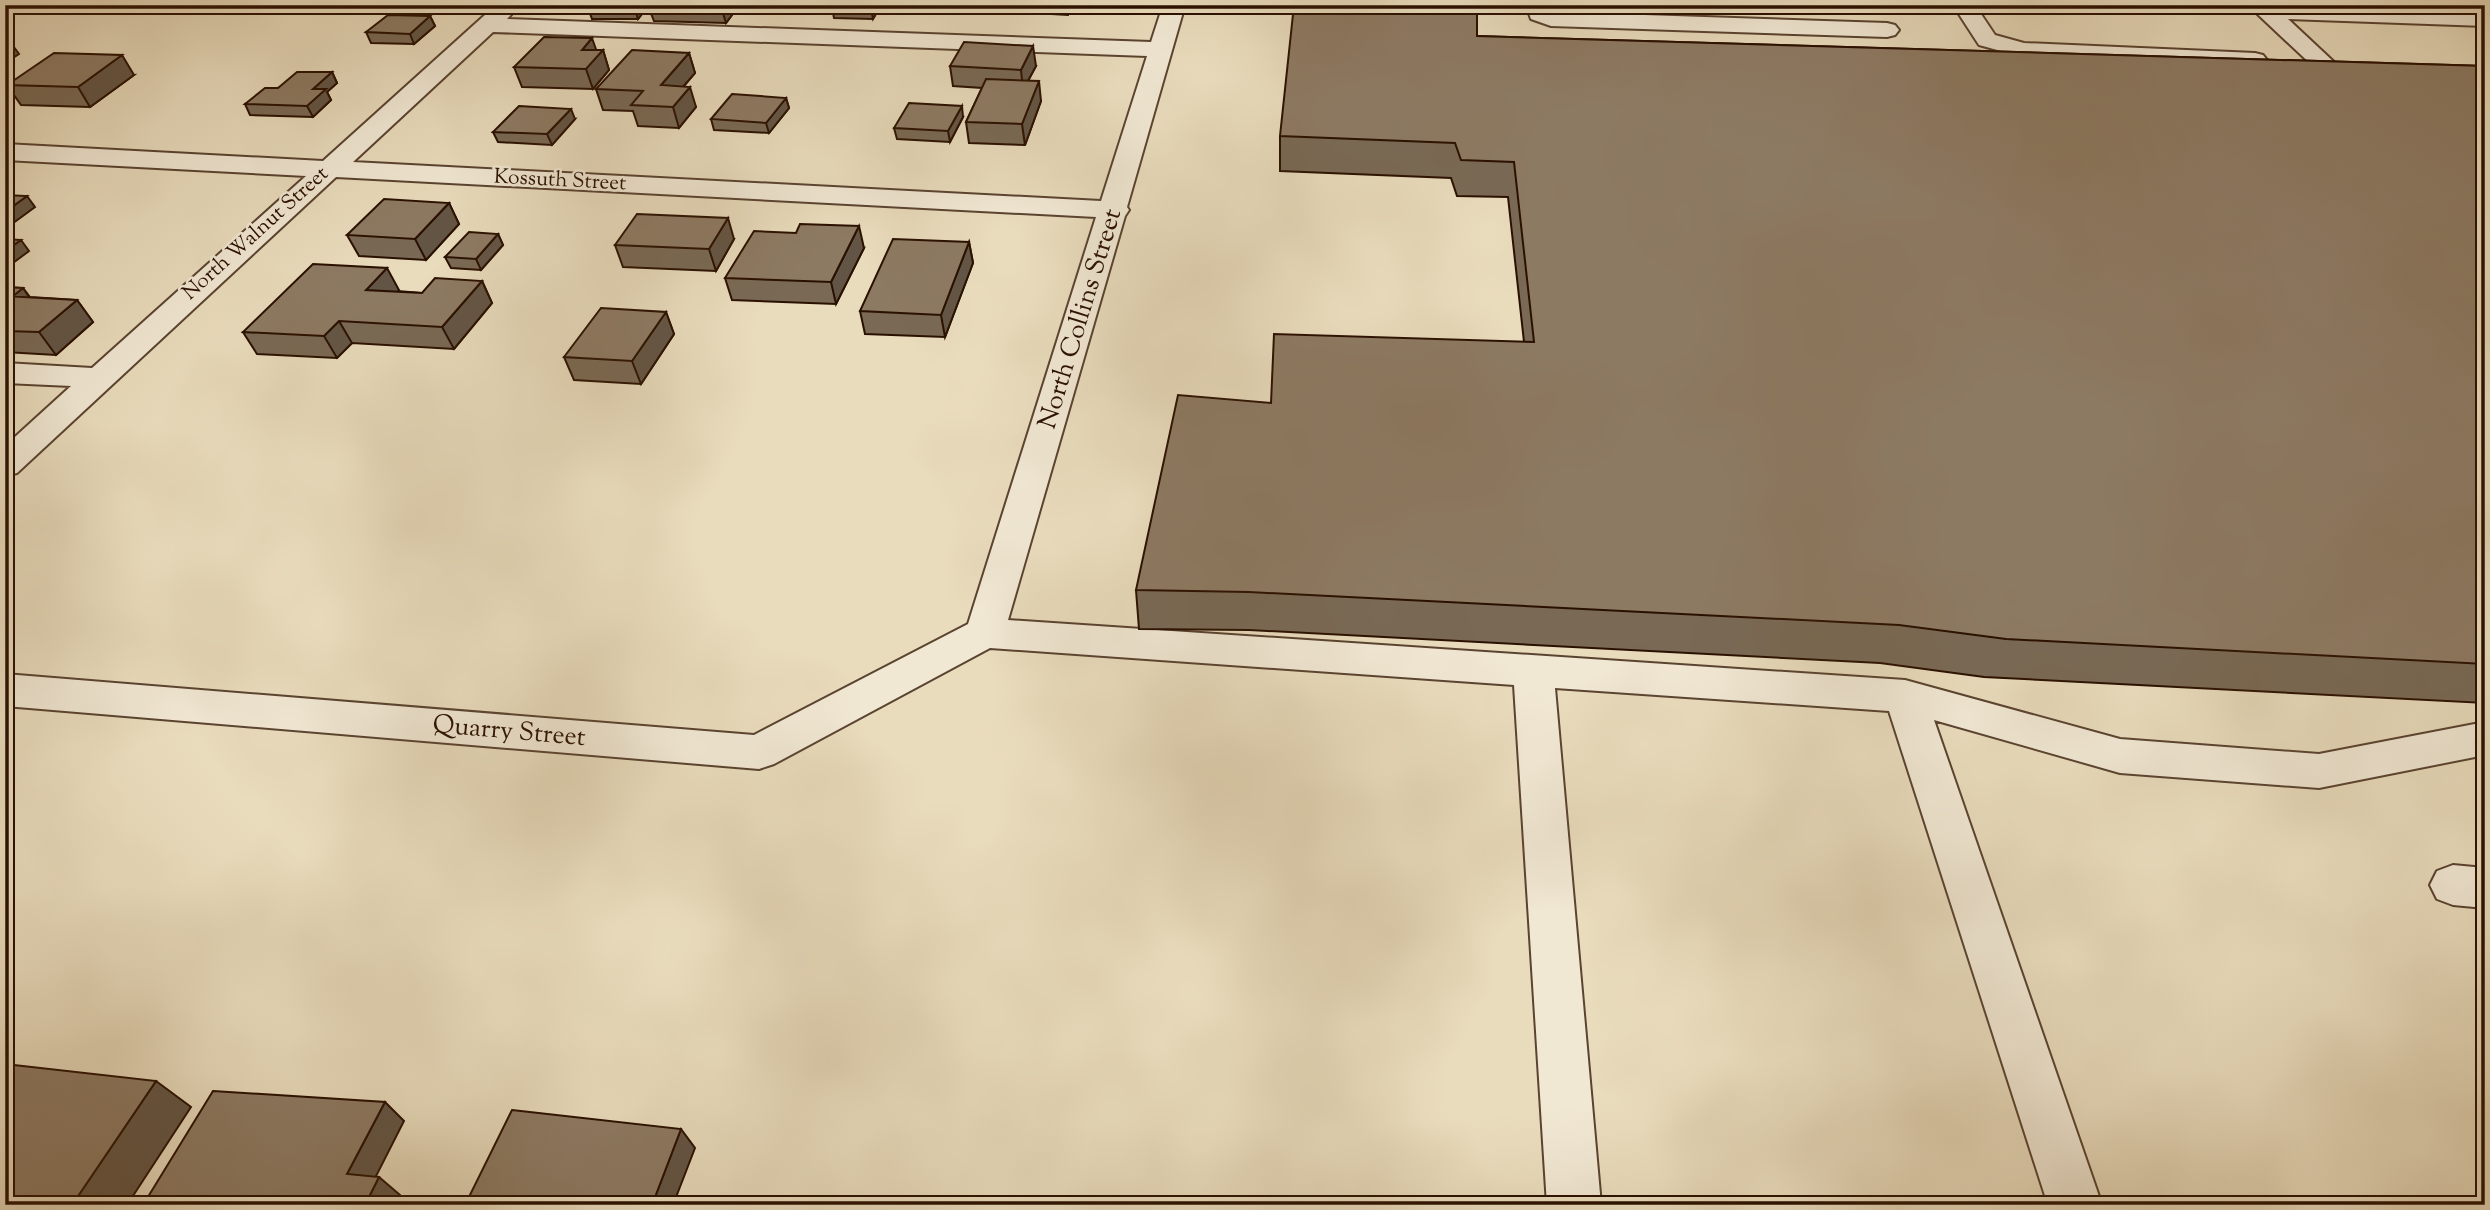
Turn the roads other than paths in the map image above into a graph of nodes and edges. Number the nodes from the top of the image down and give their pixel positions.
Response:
1 (509, 5) edge
2 (1174, 5) edge
3 (1537, 5) edge
4 (1964, 5) edge
5 (2263, 9) edge
6 (2485, 19) edge
7 (488, 24) junction
8 (1887, 30) dead end
9 (1162, 50) junction
10 (2323, 63) junction
11 (2350, 64) edge
12 (5, 152) edge
13 (329, 168) junction
14 (1115, 210) junction
15 (5, 373) edge
16 (99, 378) junction
17 (5, 465) edge
18 (985, 633) junction
19 (1533, 671) junction
20 (5, 690) edge
21 (1905, 696) junction
22 (2485, 738) edge
23 (1574, 1205) edge
24 (2075, 1205) edge

1 - 7 street, North Walnut Street
2 - 9 street, North Collins Street
3 - 8 street
4 - 10 street
5 - 6 street
5 - 10 street
7 - 9 street
7 - 13 street, North Walnut Street
9 - 14 street, North Collins Street
10 - 11 street
12 - 13 street, Kossuth Street
13 - 14 street, Kossuth Street
13 - 16 street, North Walnut Street
14 - 18 street, North Collins Street
15 - 16 street
16 - 17 street, North Walnut Street
18 - 19 street
18 - 20 street, Quarry Street
19 - 21 street
19 - 23 street
21 - 22 street
21 - 24 street

